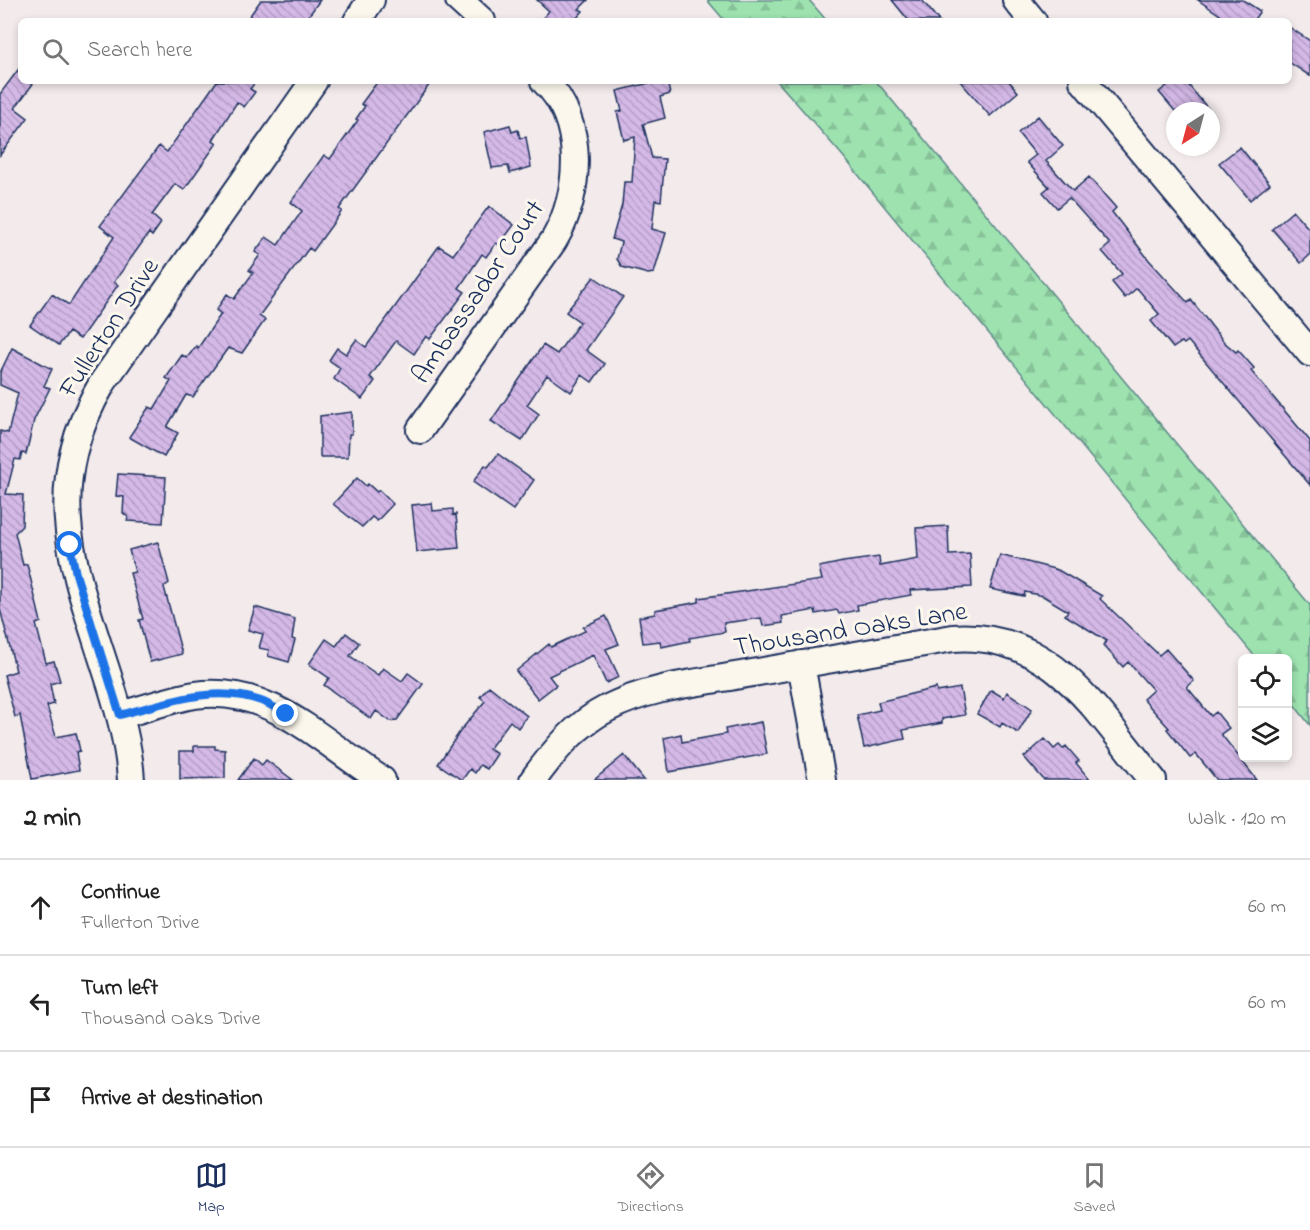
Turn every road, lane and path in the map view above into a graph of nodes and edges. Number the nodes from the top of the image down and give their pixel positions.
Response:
1 (371, 0) edge
2 (459, 0) edge
3 (1016, 0) edge
4 (359, 18) edge
5 (479, 18) edge
6 (1031, 18) edge
7 (312, 84) edge
8 (546, 84) edge
9 (1086, 84) edge
10 (1310, 353) edge
11 (420, 430) dead end
12 (801, 664) junction
13 (120, 715) junction
14 (131, 780) edge
15 (382, 780) edge
16 (533, 780) edge
17 (822, 780) edge
18 (1153, 780) edge

1 - 4 street
2 - 5 street
3 - 6 street
7 - 13 street, Fullerton Drive
8 - 11 street, Ambassador Court
9 - 10 street
12 - 16 street, Thousand Oaks Lane
12 - 17 street
12 - 18 street, Thousand Oaks Lane
13 - 14 street, Fullerton Drive
13 - 15 street

